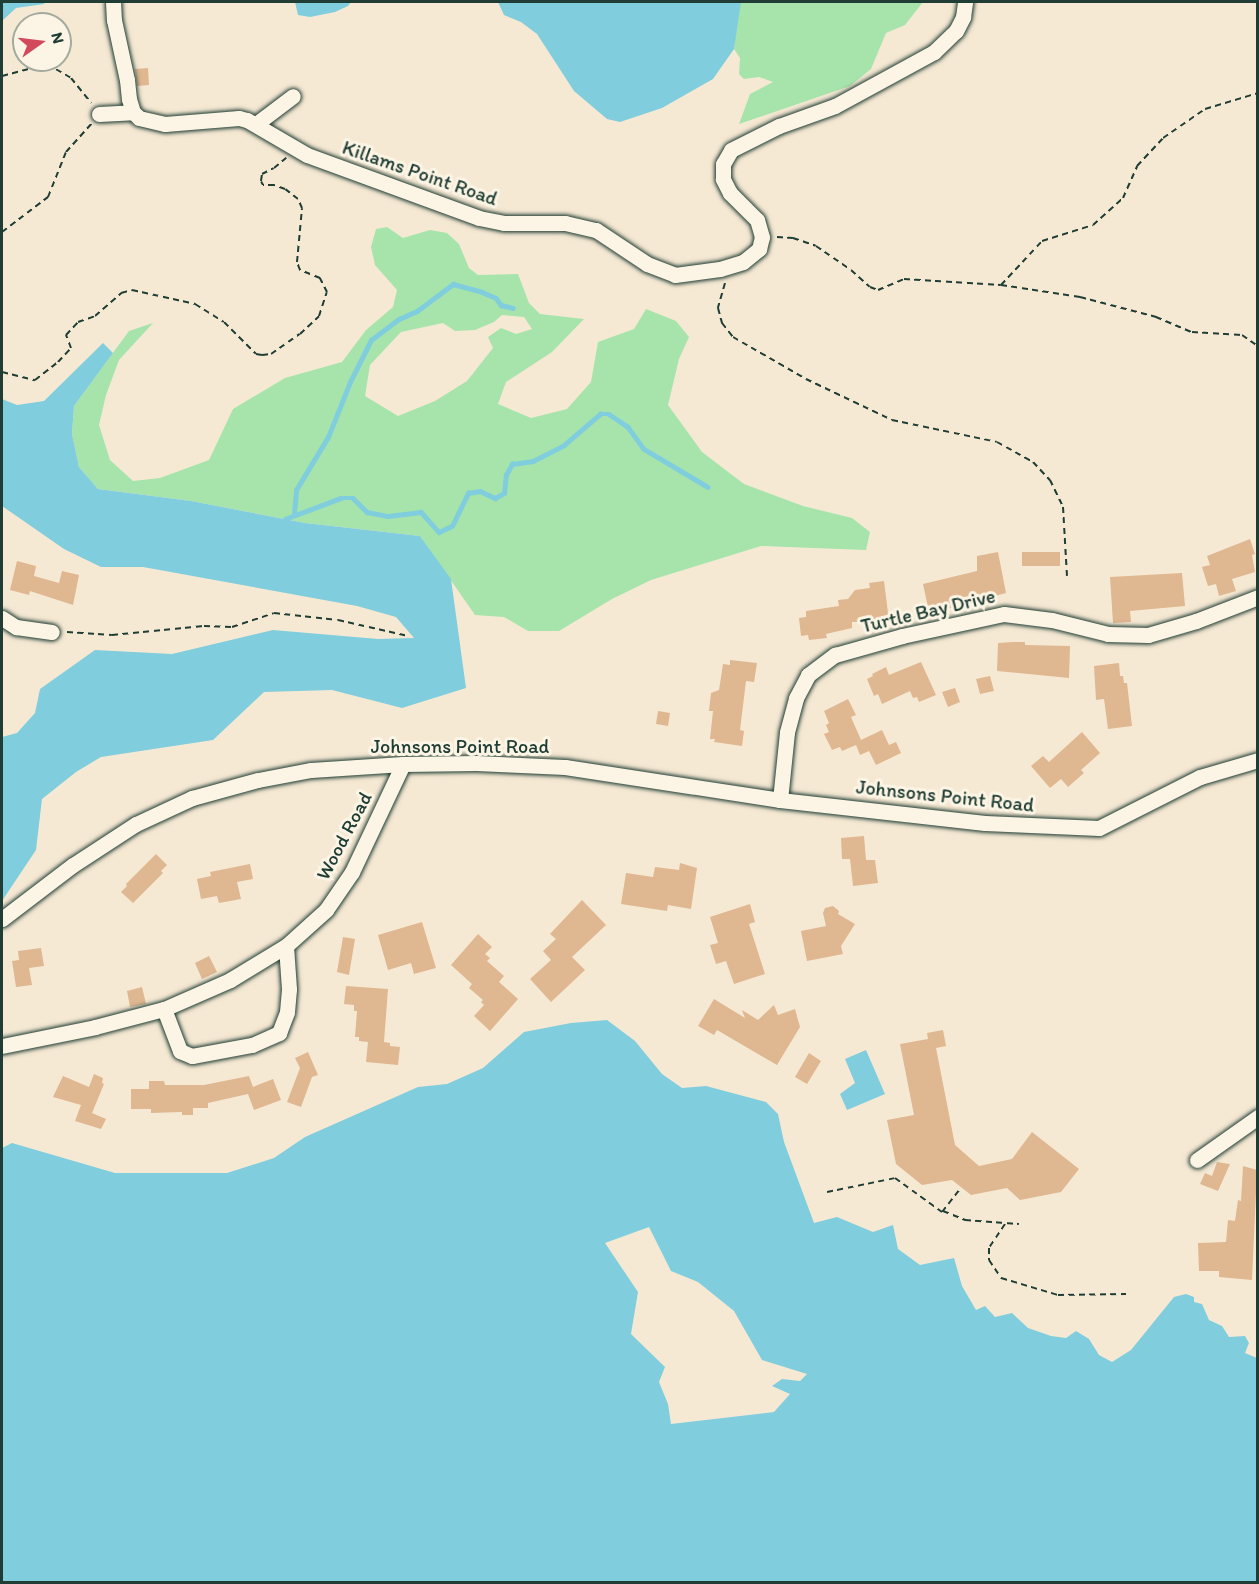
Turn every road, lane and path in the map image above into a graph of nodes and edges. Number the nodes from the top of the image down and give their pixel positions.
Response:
1 (113, 2) edge
2 (965, 2) edge
3 (2, 76) edge
4 (1257, 93) edge
5 (293, 96) dead end
6 (133, 112) junction
7 (99, 114) junction
8 (256, 124) junction
9 (295, 150) junction
10 (2, 232) edge
11 (762, 237) junction
12 (731, 266) junction
13 (1001, 285) junction
14 (1257, 346) edge
15 (2, 372) edge
16 (1067, 576) dead end
17 (1257, 597) edge
18 (2, 618) edge
19 (52, 632) joint
20 (408, 636) dead end
21 (1257, 760) edge
22 (403, 764) junction
23 (780, 800) junction
24 (2, 919) edge
25 (286, 946) junction
26 (164, 1009) junction
27 (2, 1046) edge
28 (1257, 1117) edge
29 (1197, 1160) dead end
30 (961, 1188) dead end
31 (827, 1192) dead end
32 (943, 1211) junction
33 (1005, 1224) junction
34 (1019, 1224) dead end
35 (1126, 1294) dead end

1 - 6 street
2 - 11 street
3 - 7 path
4 - 13 path
5 - 8 street
6 - 7 street
6 - 8 street, Killams Point Road
7 - 10 path
8 - 9 street, Killams Point Road
9 - 12 street, Killams Point Road
9 - 15 path
11 - 12 street, Killams Point Road
11 - 13 path
12 - 16 path
13 - 14 path
17 - 23 street, Turtle Bay Drive
18 - 19 street
19 - 20 path
21 - 23 street, Johnsons Point Road
22 - 23 street, Johnsons Point Road
22 - 24 street, Johnsons Point Road
22 - 25 street, Wood Road
25 - 26 street, Wood Road
25 - 26 street
26 - 27 street, Wood Road
28 - 29 street
30 - 32 path
31 - 32 path
32 - 33 path
33 - 34 path
33 - 35 path

